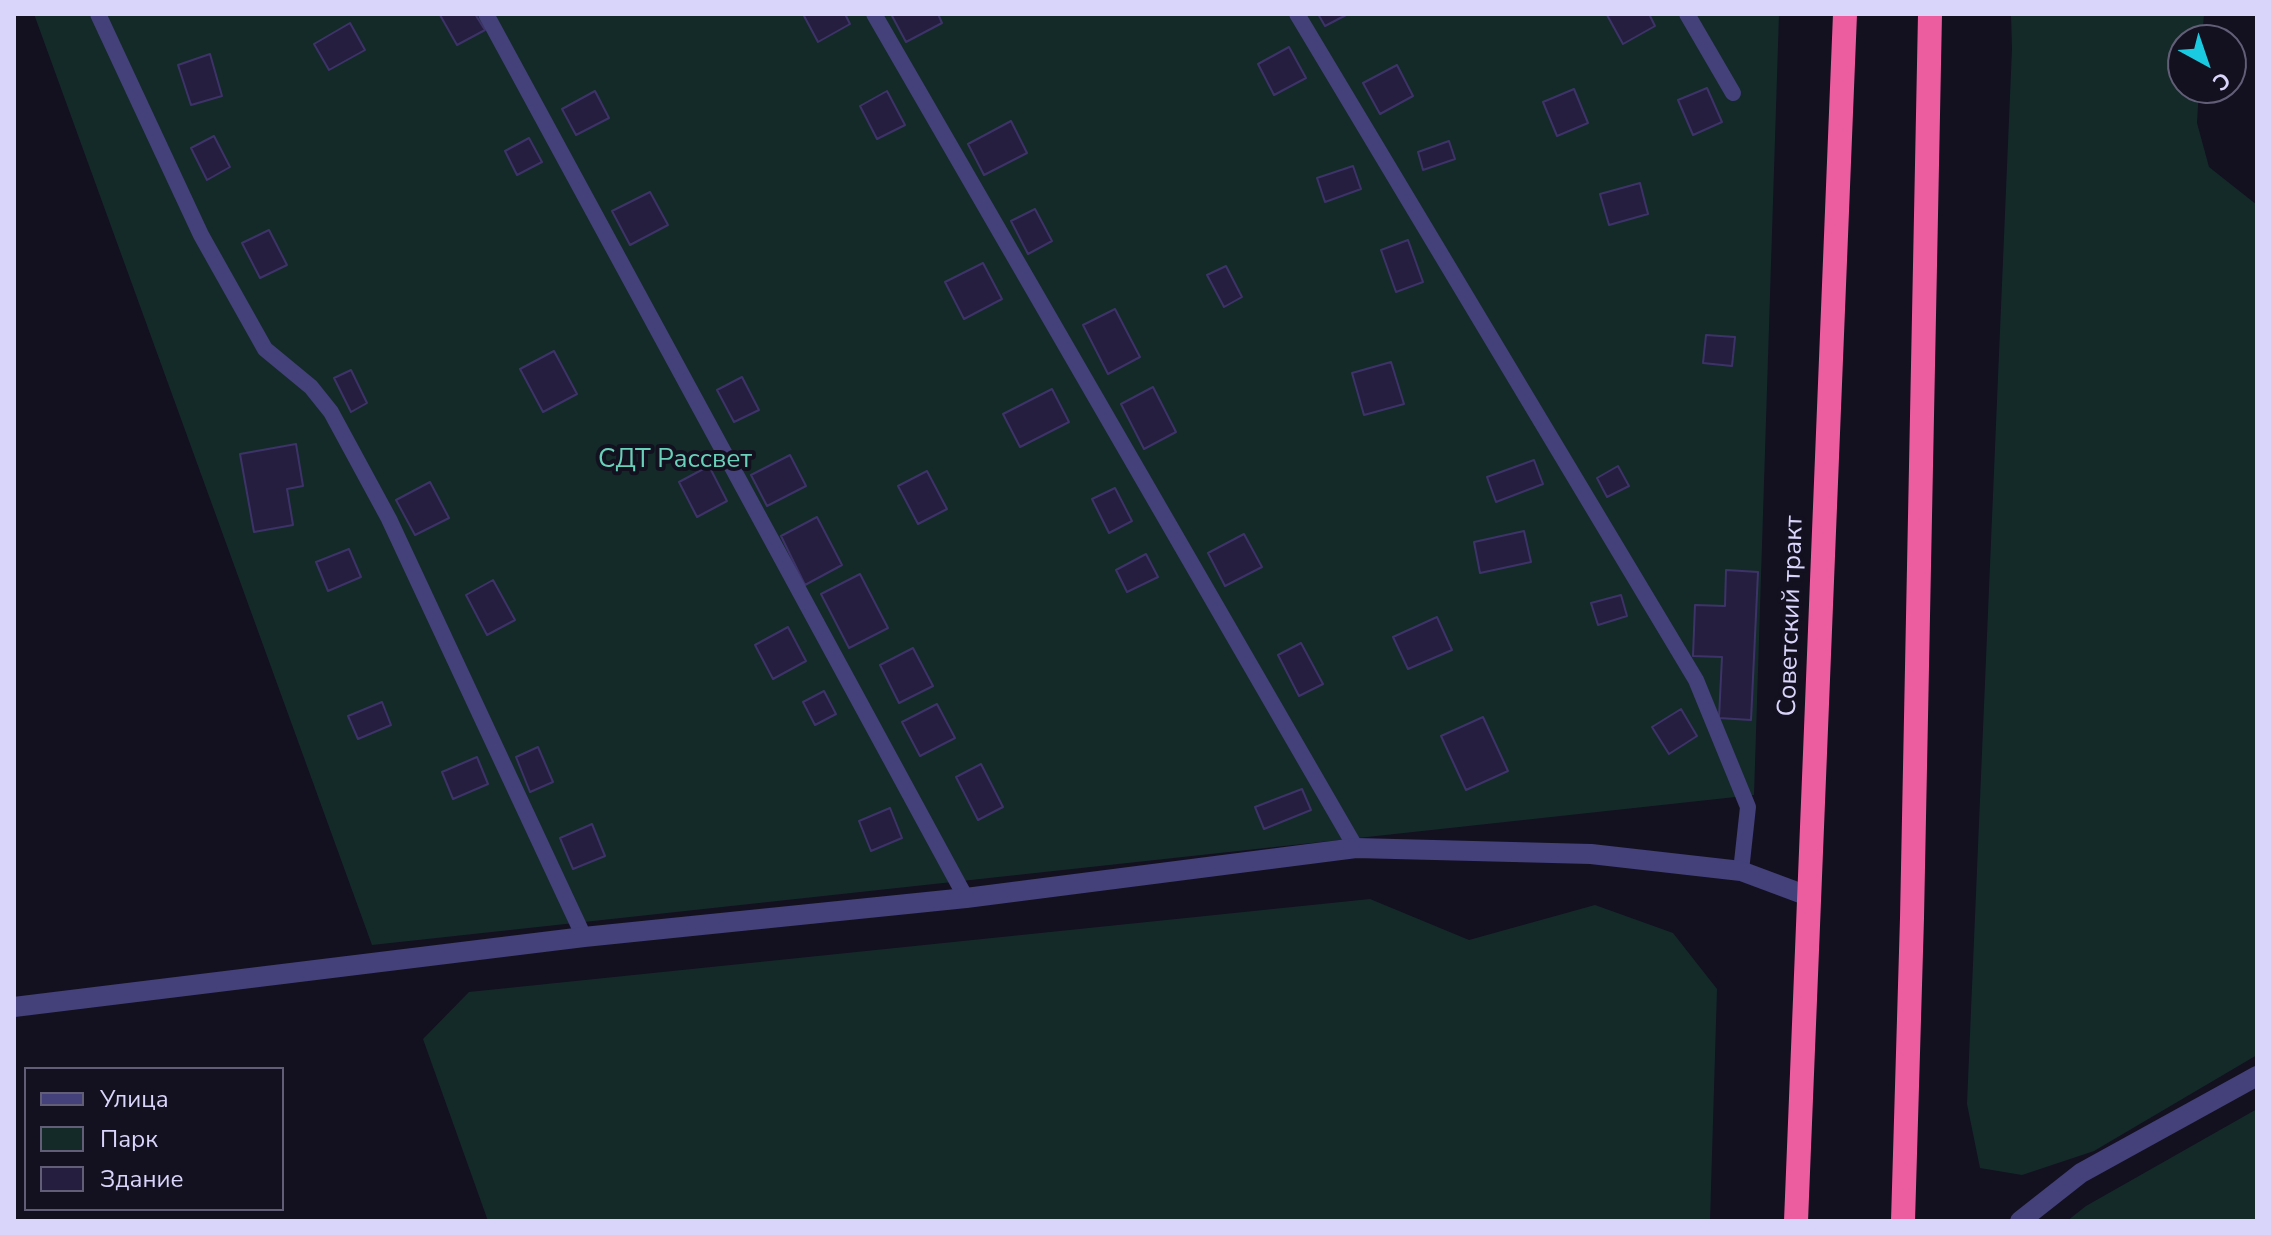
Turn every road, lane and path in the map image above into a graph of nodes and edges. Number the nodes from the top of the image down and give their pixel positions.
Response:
1 (98, 14) edge
2 (486, 14) edge
3 (874, 14) edge
4 (1297, 14) edge
5 (1687, 14) edge
6 (1845, 14) edge
7 (1930, 14) edge
8 (1733, 93) dead end
9 (1356, 848) junction
10 (1741, 871) junction
11 (1808, 896) junction
12 (966, 898) junction
13 (584, 937) junction
14 (14, 1007) edge
15 (2257, 1076) edge
16 (1796, 1221) edge
17 (1903, 1221) edge
18 (2020, 1221) edge

1 - 13 lane
2 - 12 lane
3 - 9 lane
4 - 10 lane
5 - 8 lane
6 - 11 highway, Советский тракт
7 - 17 highway
9 - 10 street
9 - 12 street
10 - 11 street
11 - 16 highway, Советский тракт
12 - 13 street
13 - 14 street
15 - 18 street

